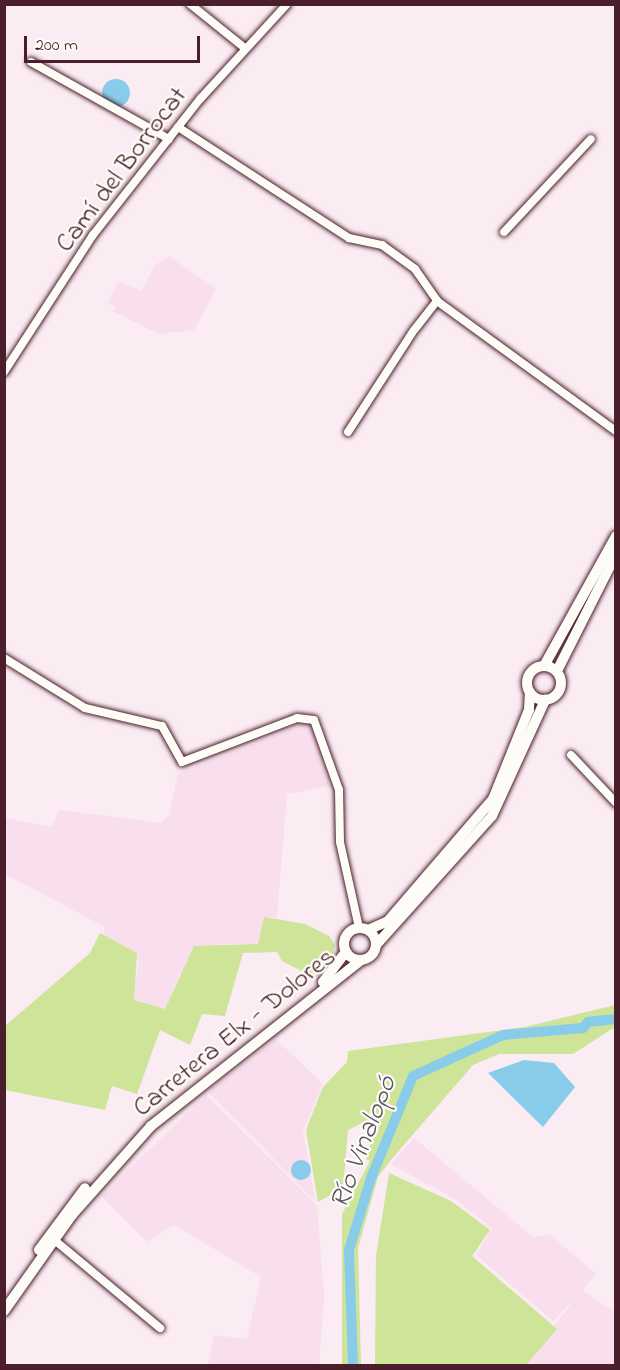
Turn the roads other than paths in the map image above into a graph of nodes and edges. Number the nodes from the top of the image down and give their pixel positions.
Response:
1 (190, 4) edge
2 (287, 4) edge
3 (245, 48) junction
4 (31, 62) dead end
5 (178, 127) junction
6 (169, 139) junction
7 (591, 140) dead end
8 (504, 232) dead end
9 (437, 301) junction
10 (4, 372) edge
11 (615, 430) edge
12 (348, 432) dead end
13 (615, 536) edge
14 (615, 554) edge
15 (4, 658) edge
16 (544, 666) junction
17 (557, 671) junction
18 (530, 692) junction
19 (545, 700) junction
20 (572, 755) dead end
21 (615, 803) edge
22 (364, 929) junction
23 (377, 944) junction
24 (346, 952) junction
25 (360, 961) junction
26 (58, 1243) dead end
27 (4, 1299) edge
28 (4, 1311) edge
29 (160, 1328) dead end

1 - 3 street
2 - 3 street, Camí del Borrocat
3 - 5 street, Camí del Borrocat
4 - 6 street
5 - 6 street, Camí del Borrocat
5 - 9 street
6 - 10 street, Camí del Borrocat
7 - 8 street
9 - 11 street
9 - 12 street
13 - 16 main road
14 - 17 main road
15 - 22 street
16 - 17 main road
16 - 18 main road
17 - 19 main road
18 - 19 main road
18 - 22 main road
19 - 23 main road, Carretera Elx - Dolores
20 - 21 street
22 - 23 main road
22 - 24 main road
23 - 25 main road
24 - 25 main road
24 - 27 main road, Carretera Elx - Dolores
25 - 28 main road, Carretera Elx - Dolores
26 - 29 street

